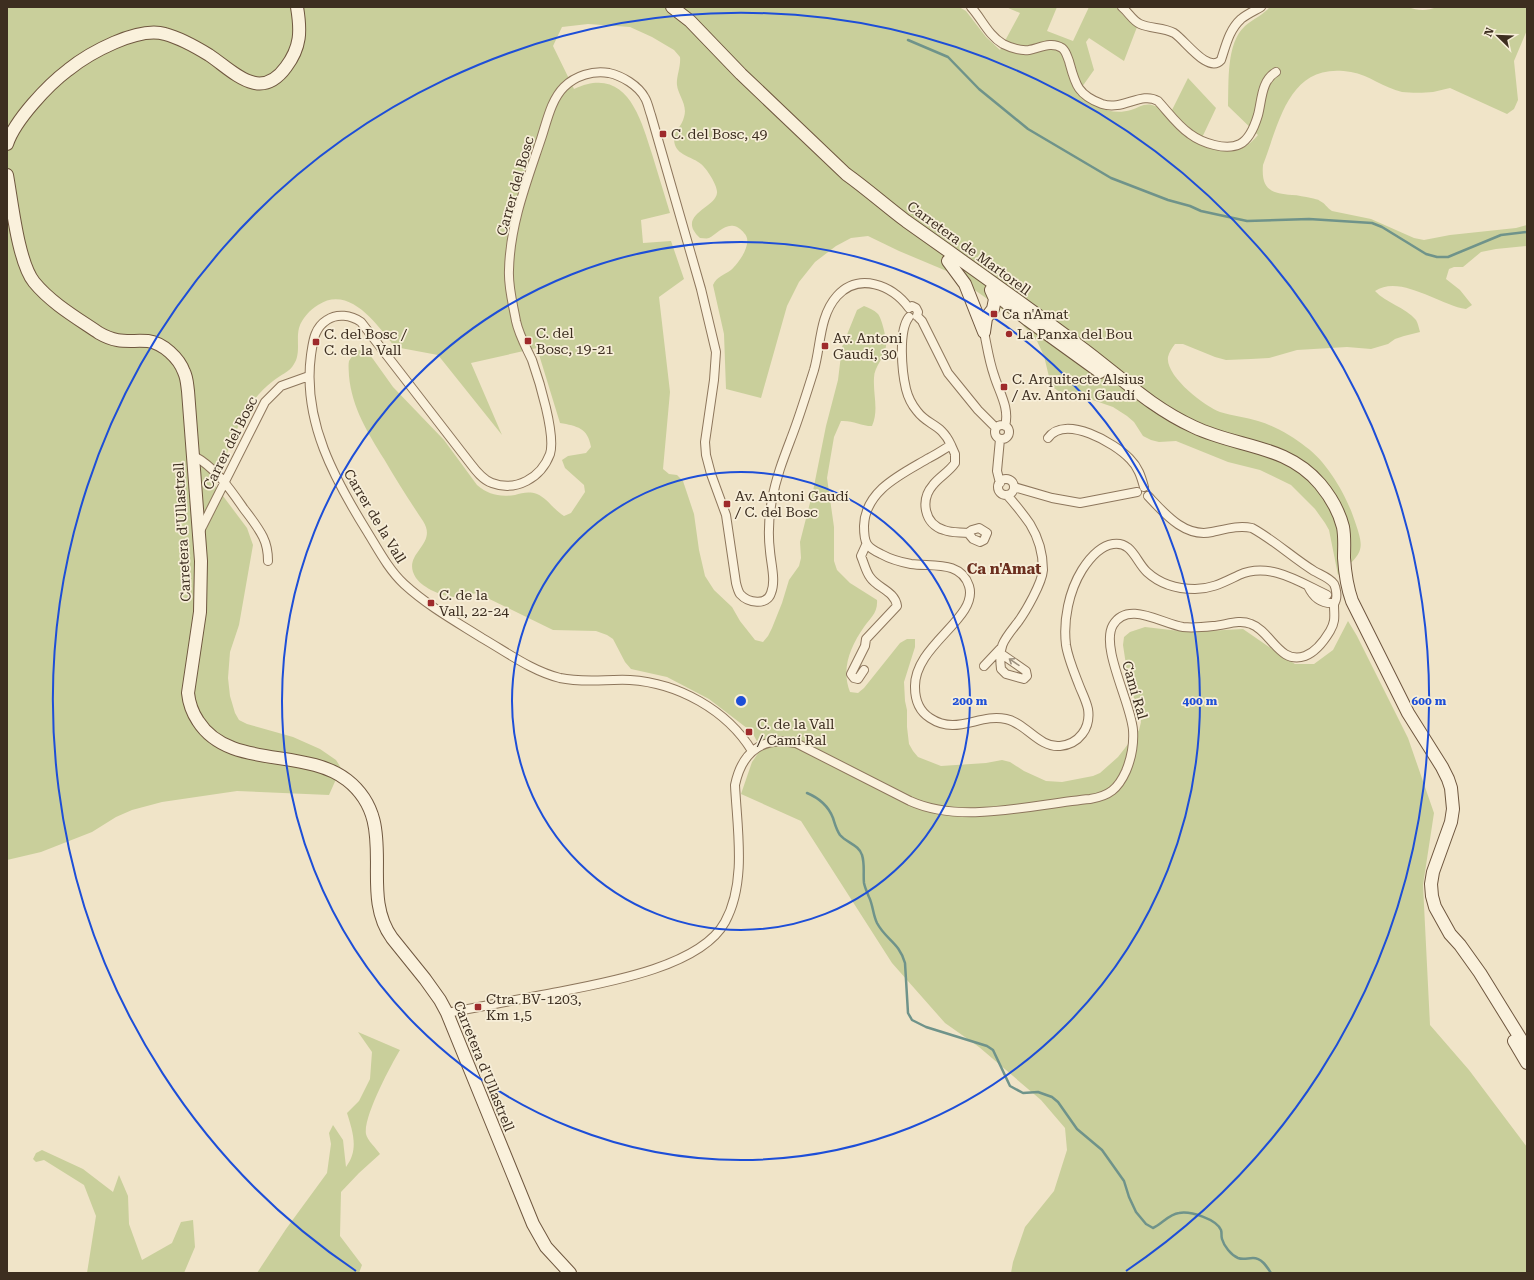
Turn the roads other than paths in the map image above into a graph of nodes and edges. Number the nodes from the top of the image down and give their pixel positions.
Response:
1 (297, 7) edge
2 (672, 7) edge
3 (971, 7) edge
4 (1122, 7) edge
5 (1261, 7) edge
6 (1276, 72) dead end
7 (7, 144) edge
8 (846, 174) junction
9 (7, 175) edge
10 (948, 261) junction
11 (977, 272) junction
12 (991, 291) junction
13 (1014, 299) junction
14 (973, 306) junction
15 (991, 310) junction
16 (913, 316) junction
17 (1028, 320) junction
18 (984, 332) junction
19 (309, 376) junction
20 (1137, 393) junction
21 (1005, 426) junction
22 (996, 428) junction
23 (1048, 438) dead end
24 (1000, 439) junction
25 (951, 445) junction
26 (194, 456) junction
27 (225, 482) junction
28 (1000, 483) junction
29 (1014, 486) junction
30 (1141, 489) junction
31 (1007, 495) junction
32 (200, 531) junction
33 (968, 534) dead end
34 (866, 545) junction
35 (268, 561) dead end
36 (1330, 601) junction
37 (984, 666) dead end
38 (864, 670) dead end
39 (752, 751) junction
40 (1450, 934) junction
41 (447, 1014) junction
42 (1527, 1049) edge
43 (1527, 1063) edge
44 (570, 1273) edge

1 - 7 main road
2 - 8 main road, Carretera de Martorell
3 - 6 street
4 - 5 street
8 - 10 main road
8 - 11 main road, Carretera de Martorell
9 - 26 main road, Carretera d'Ullastrell
10 - 12 main road
10 - 14 main road
11 - 12 main road
11 - 13 main road, Carretera de Martorell
12 - 13 main road
12 - 14 main road
12 - 15 main road
12 - 17 main road
13 - 20 main road, Carretera de Martorell
14 - 15 main road
14 - 18 main road
15 - 17 main road
15 - 18 main road
16 - 19 street, Carrer del Bosc
16 - 22 street
16 - 25 street
17 - 20 main road
18 - 21 street
19 - 27 street, Carrer del Bosc
19 - 39 street, Carrer de la Vall
20 - 40 main road, Carretera de Martorell
21 - 22 street
21 - 24 street
22 - 24 street
23 - 30 street
24 - 28 street
25 - 33 street
25 - 34 street
26 - 27 street
26 - 32 main road, Carretera d'Ullastrell
27 - 32 street, Carrer del Bosc
27 - 35 street
28 - 29 street
28 - 31 street
29 - 30 street
29 - 31 street
30 - 36 street
31 - 37 street
32 - 41 main road, Carretera d'Ullastrell
34 - 36 street
34 - 38 street
36 - 39 street, Camí Ral
39 - 41 street
40 - 42 main road, Carretera de Martorell
40 - 43 main road
41 - 44 main road, Carretera d'Ullastrell

